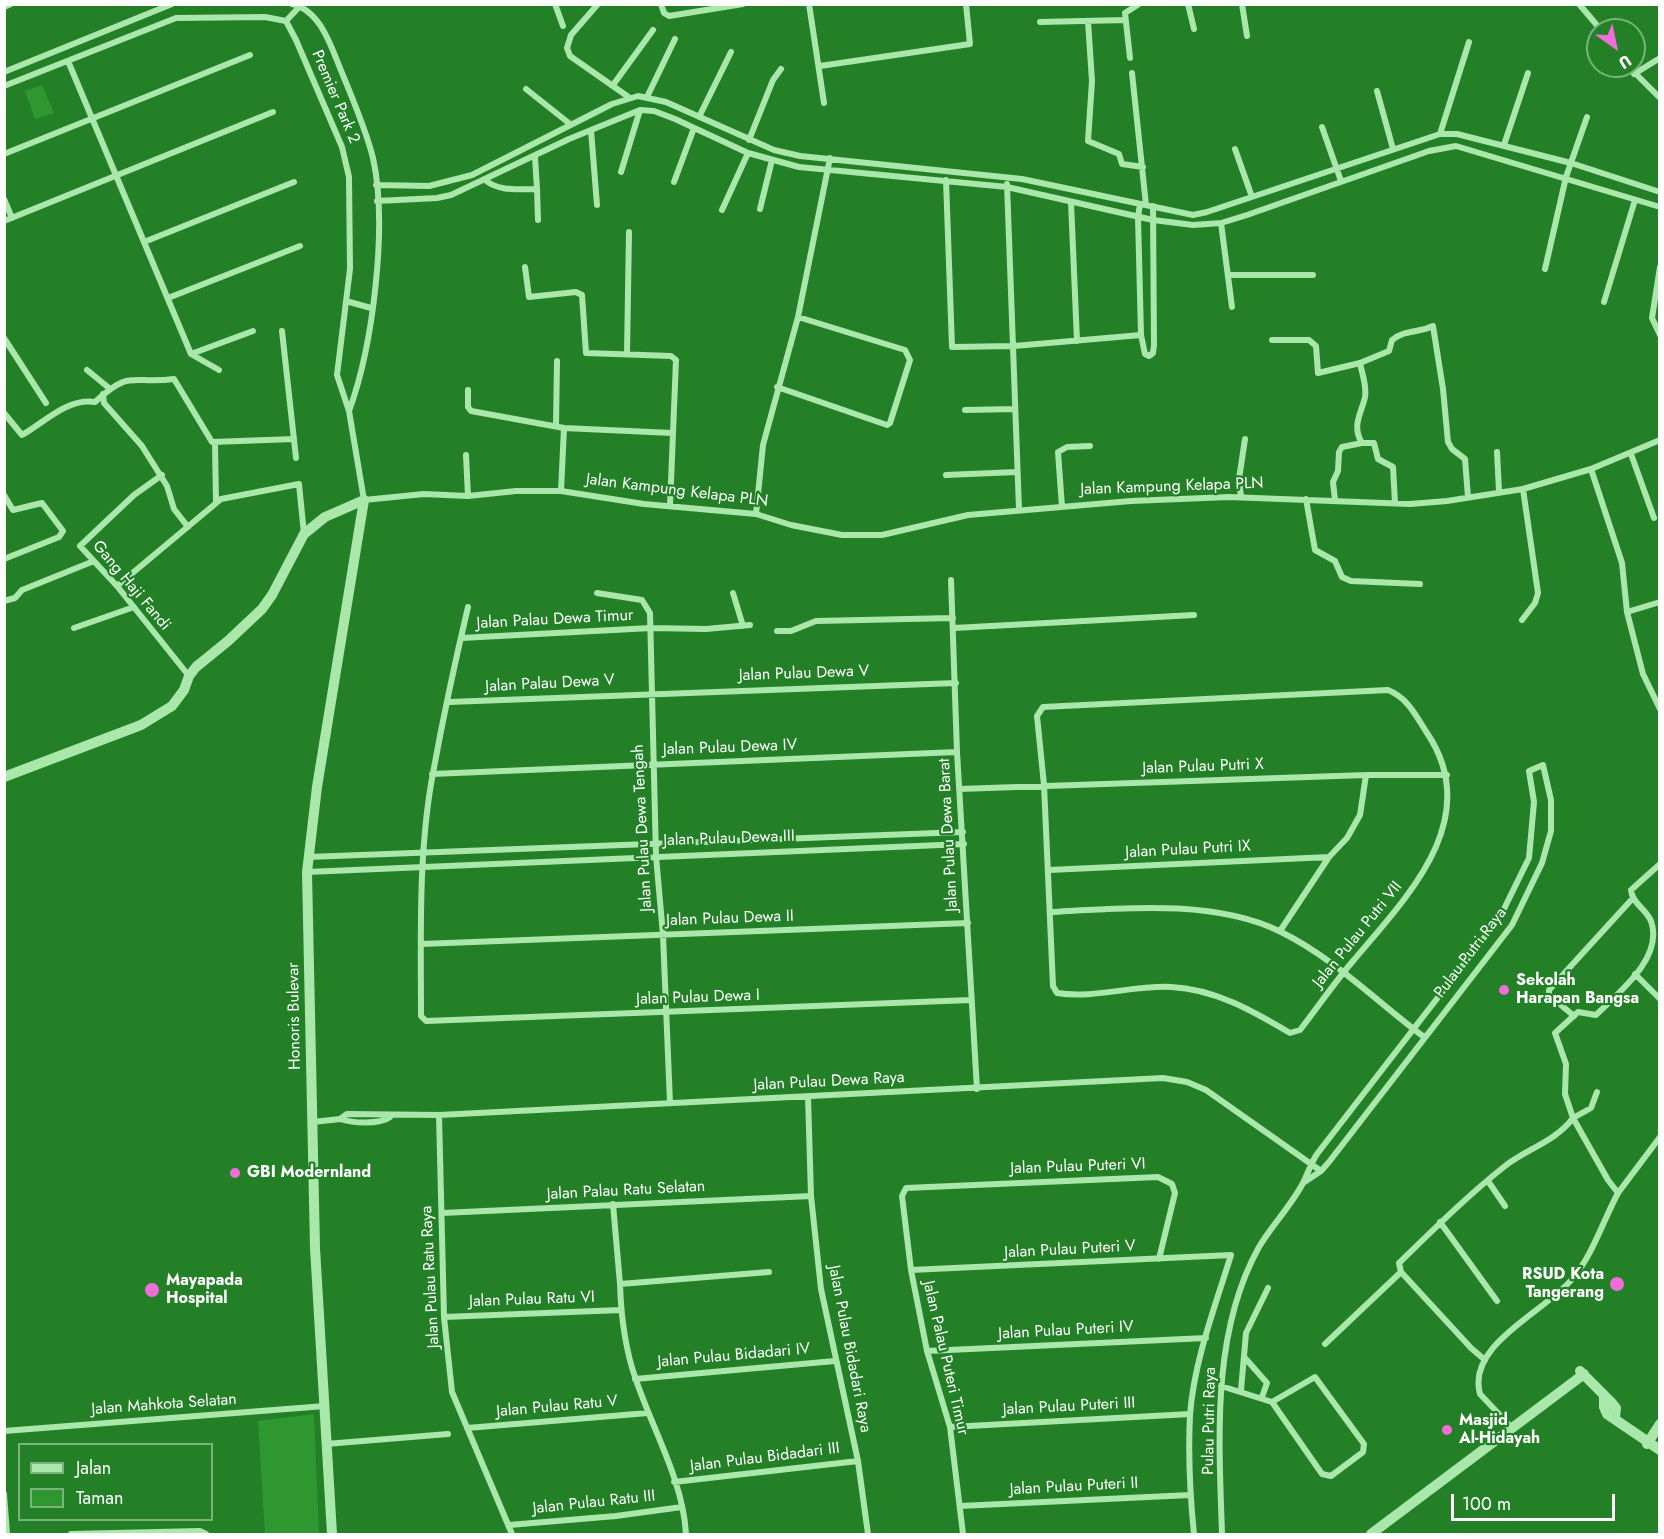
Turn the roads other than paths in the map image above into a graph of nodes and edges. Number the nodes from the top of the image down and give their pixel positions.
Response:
1 (11, 4) edge
2 (172, 4) edge
3 (292, 4) edge
4 (555, 4) edge
5 (598, 4) edge
6 (661, 4) edge
7 (809, 4) edge
8 (966, 4) edge
9 (1139, 4) edge
10 (1188, 4) edge
11 (1242, 4) edge
12 (1579, 4) edge
13 (739, 5) edge
14 (300, 6) junction
15 (4, 7) edge
16 (1591, 18) edge
17 (1125, 20) junction
18 (286, 21) junction
19 (1040, 21) dead end
20 (1088, 21) junction
21 (563, 26) dead end
22 (1194, 29) dead end
23 (653, 30) dead end
24 (1247, 36) dead end
25 (675, 39) dead end
26 (1469, 42) dead end
27 (731, 52) dead end
28 (250, 55) dead end
29 (1130, 58) dead end
30 (1659, 58) edge
31 (68, 61) junction
32 (820, 66) junction
33 (1646, 66) edge
34 (781, 69) dead end
35 (4, 72) edge
36 (1132, 73) dead end
37 (1528, 73) dead end
38 (1638, 78) edge
39 (613, 85) junction
40 (4, 86) edge
41 (526, 89) dead end
42 (1377, 91) dead end
43 (630, 98) junction
44 (647, 98) junction
45 (1659, 98) edge
46 (824, 103) dead end
47 (640, 110) junction
48 (273, 112) dead end
49 (699, 117) junction
50 (1587, 117) dead end
51 (92, 118) junction
52 (570, 124) junction
53 (1322, 127) dead end
54 (694, 128) junction
55 (723, 128) junction
56 (562, 129) junction
57 (591, 130) junction
58 (1440, 134) junction
59 (716, 138) junction
60 (569, 139) junction
61 (749, 140) junction
62 (1504, 145) junction
63 (1235, 148) dead end
64 (1393, 149) junction
65 (748, 153) junction
66 (4, 154) edge
67 (535, 157) junction
68 (830, 158) junction
69 (772, 160) junction
70 (1571, 163) junction
71 (1143, 167) junction
72 (1337, 167) junction
73 (828, 170) junction
74 (621, 172) dead end
75 (116, 175) junction
76 (1007, 177) junction
77 (1566, 177) junction
78 (485, 180) junction
79 (946, 180) junction
80 (1341, 181) junction
81 (294, 182) dead end
82 (674, 182) dead end
83 (376, 185) junction
84 (1007, 187) junction
85 (537, 189) junction
86 (1659, 192) edge
87 (1252, 196) junction
88 (4, 199) edge
89 (1635, 200) junction
90 (377, 201) junction
91 (1071, 202) junction
92 (597, 205) dead end
93 (1146, 205) junction
94 (1659, 207) edge
95 (760, 209) dead end
96 (722, 210) dead end
97 (1138, 217) junction
98 (12, 218) junction
99 (538, 220) dead end
100 (1153, 220) junction
101 (4, 221) edge
102 (1221, 223) junction
103 (629, 232) dead end
104 (144, 242) junction
105 (300, 246) dead end
106 (525, 267) dead end
107 (1659, 267) edge
108 (1545, 269) dead end
109 (1228, 275) junction
110 (1313, 275) dead end
111 (168, 298) junction
112 (346, 301) junction
113 (1604, 302) dead end
114 (1232, 307) dead end
115 (371, 308) junction
116 (798, 316) junction
117 (253, 331) dead end
118 (282, 331) dead end
119 (1141, 335) junction
120 (1659, 335) edge
121 (4, 338) edge
122 (1272, 340) dead end
123 (1077, 341) junction
124 (1014, 346) junction
125 (191, 354) junction
126 (627, 354) junction
127 (557, 361) dead end
128 (1360, 363) junction
129 (87, 370) dead end
130 (219, 370) dead end
131 (109, 387) junction
132 (777, 387) junction
133 (468, 390) dead end
134 (103, 394) junction
135 (46, 403) dead end
136 (1015, 409) junction
137 (965, 410) dead end
138 (349, 411) junction
139 (4, 413) edge
140 (556, 426) junction
141 (564, 428) junction
142 (672, 433) junction
143 (1245, 439) dead end
144 (294, 440) junction
145 (1659, 440) edge
146 (215, 443) junction
147 (1362, 443) junction
148 (1090, 446) dead end
149 (1497, 452) dead end
150 (1631, 454) junction
151 (466, 455) dead end
152 (296, 458) dead end
153 (1591, 469) junction
154 (1017, 472) junction
155 (162, 475) junction
156 (946, 475) dead end
157 (1522, 489) junction
158 (1499, 490) junction
159 (561, 491) junction
160 (4, 495) edge
161 (468, 496) junction
162 (1241, 497) junction
163 (1468, 497) junction
164 (1306, 499) junction
165 (364, 500) junction
166 (1335, 500) junction
167 (216, 503) junction
168 (1395, 503) junction
169 (670, 506) junction
170 (1062, 507) junction
171 (1019, 509) junction
172 (756, 513) junction
173 (1654, 518) dead end
174 (188, 527) junction
175 (304, 534) junction
176 (4, 559) edge
177 (94, 561) junction
178 (951, 580) dead end
179 (1420, 584) dead end
180 (117, 586) junction
181 (597, 593) dead end
182 (733, 593) dead end
183 (4, 601) edge
184 (1659, 602) edge
185 (134, 607) junction
186 (468, 607) dead end
187 (1627, 612) junction
188 (1194, 615) dead end
189 (953, 618) junction
190 (1522, 620) dead end
191 (750, 625) dead end
192 (743, 626) junction
193 (74, 628) dead end
194 (651, 628) junction
195 (954, 628) junction
196 (777, 631) dead end
197 (461, 638) junction
198 (189, 676) junction
199 (956, 683) junction
200 (652, 692) junction
201 (448, 702) junction
202 (1659, 709) edge
203 (957, 752) junction
204 (652, 765) junction
205 (432, 774) junction
206 (1366, 775) junction
207 (1447, 775) junction
208 (4, 777) edge
209 (1044, 785) junction
210 (959, 789) junction
211 (963, 832) junction
212 (656, 842) junction
213 (964, 844) junction
214 (425, 852) junction
215 (656, 856) junction
216 (1329, 857) junction
217 (308, 858) junction
218 (1529, 858) junction
219 (1542, 863) junction
220 (1659, 864) edge
221 (423, 867) junction
222 (1049, 870) junction
223 (307, 872) junction
224 (1633, 898) junction
225 (1051, 912) junction
226 (968, 923) junction
227 (1656, 931) edge
228 (1280, 932) junction
229 (663, 935) junction
230 (421, 944) junction
231 (1344, 972) junction
232 (1635, 974) junction
233 (1659, 999) edge
234 (971, 1000) junction
235 (666, 1014) junction
236 (1574, 1016) junction
237 (1413, 1029) junction
238 (1424, 1037) junction
239 (976, 1089) junction
240 (1597, 1092) dead end
241 (808, 1096) junction
242 (670, 1103) junction
243 (439, 1115) junction
244 (1573, 1118) junction
245 (313, 1122) junction
246 (1659, 1137) edge
247 (1310, 1164) junction
248 (1321, 1171) junction
249 (1488, 1181) junction
250 (1303, 1183) junction
251 (906, 1188) joint
252 (1618, 1193) junction
253 (811, 1196) junction
254 (613, 1204) junction
255 (1505, 1206) dead end
256 (442, 1213) junction
257 (1440, 1222) junction
258 (1159, 1259) junction
259 (911, 1270) junction
260 (769, 1272) dead end
261 (1401, 1272) junction
262 (620, 1284) junction
263 (1268, 1288) dead end
264 (1497, 1300) dead end
265 (621, 1310) junction
266 (444, 1317) junction
267 (1206, 1338) junction
268 (1325, 1344) dead end
269 (927, 1351) junction
270 (1245, 1358) junction
271 (1485, 1360) junction
272 (835, 1361) junction
273 (635, 1379) junction
274 (1221, 1386) junction
275 (1241, 1390) junction
276 (1262, 1397) junction
277 (1272, 1402) junction
278 (325, 1406) junction
279 (648, 1413) junction
280 (1190, 1414) junction
281 (1659, 1424) edge
282 (950, 1427) junction
283 (467, 1428) junction
284 (1513, 1429) junction
285 (4, 1431) edge
286 (448, 1434) dead end
287 (1643, 1441) junction
288 (326, 1444) junction
289 (1659, 1451) edge
290 (858, 1461) junction
291 (674, 1482) junction
292 (4, 1494) edge
293 (1190, 1495) junction
294 (960, 1506) junction
295 (682, 1507) junction
296 (509, 1526) junction
297 (7, 1534) edge
298 (71, 1534) edge
299 (109, 1534) edge
300 (206, 1534) edge
301 (332, 1534) edge
302 (512, 1534) edge
303 (686, 1534) edge
304 (868, 1534) edge
305 (963, 1534) edge
306 (1194, 1534) edge
307 (1222, 1534) edge
308 (1371, 1534) edge

1 - 15 street
2 - 35 street
3 - 14 street
4 - 21 street
5 - 39 street
6 - 13 street
7 - 32 street
8 - 32 street
9 - 17 street
10 - 22 street
11 - 24 street
12 - 16 street
14 - 18 street
14 - 83 street, Premier Park 2
17 - 20 street
17 - 29 street
18 - 31 street
18 - 112 street, Premier Park 2
19 - 20 street
20 - 71 street
23 - 39 street
25 - 44 street
26 - 58 street
27 - 49 street
28 - 51 street
30 - 33 street
31 - 40 street
31 - 51 street
32 - 46 street
34 - 61 street
36 - 71 street
37 - 62 street
38 - 45 street
39 - 43 street
41 - 52 street
42 - 64 street
43 - 44 street
43 - 52 street
44 - 49 street
47 - 54 street
47 - 57 street
47 - 74 street
48 - 75 street
49 - 55 street
50 - 70 street
51 - 66 street
51 - 75 street
52 - 56 street
53 - 72 street
54 - 59 street
54 - 82 street
55 - 59 street
55 - 61 street
56 - 60 street
56 - 83 street
57 - 60 street
57 - 92 street
58 - 62 street
58 - 64 street
59 - 65 street
60 - 67 street
61 - 68 street
62 - 70 street
63 - 87 street
64 - 72 street
65 - 69 street
65 - 96 street
67 - 78 street
67 - 85 street
68 - 73 street
68 - 76 street
69 - 73 street
69 - 95 street
70 - 77 street
70 - 86 street
71 - 93 street
72 - 80 street
72 - 87 street
73 - 79 street
73 - 116 street
75 - 98 street
75 - 104 street
76 - 84 street
76 - 93 street
77 - 80 street
77 - 89 street
77 - 108 street
78 - 85 street
78 - 90 street
79 - 84 street
79 - 124 street
80 - 102 street
81 - 104 street
83 - 90 street, Premier Park 2
84 - 91 street
84 - 124 street
85 - 99 street
87 - 93 street
88 - 98 street
89 - 94 street
89 - 113 street
90 - 115 street, Premier Park 2
91 - 97 street
91 - 123 street
93 - 97 street
93 - 100 street
97 - 100 street
97 - 119 street
98 - 101 street
100 - 102 street
100 - 119 street
102 - 109 street
103 - 126 street
104 - 111 street
105 - 111 street
106 - 126 street
107 - 120 street
109 - 110 street
109 - 114 street
111 - 125 street
112 - 115 street
112 - 138 street, Premier Park 2
115 - 138 street, Premier Park 2
116 - 132 street
116 - 132 street
117 - 125 street
118 - 144 street
119 - 123 street
121 - 135 street
122 - 128 street
123 - 124 street
124 - 136 street
125 - 130 street
126 - 142 street
127 - 140 street
128 - 147 street
128 - 163 street
129 - 131 street
131 - 134 street
131 - 146 street
132 - 172 street
133 - 140 street
134 - 139 street
134 - 155 street
136 - 137 street
136 - 154 street
138 - 165 street, Premier Park 2
140 - 141 street
141 - 142 street
141 - 159 street
142 - 169 street
143 - 162 street
144 - 146 street
144 - 152 street
145 - 150 street, Jalan Kampung Kelapa PLN
146 - 167 street
147 - 166 street
147 - 168 street
148 - 170 street
149 - 158 street
150 - 153 street, Jalan Kampung Kelapa PLN
150 - 173 street
151 - 161 street
153 - 157 street, Jalan Kampung Kelapa PLN
153 - 187 street
154 - 156 street
154 - 171 street
155 - 174 street
155 - 177 street, Gang Haji Fandi
157 - 158 street, Jalan Kampung Kelapa PLN
157 - 190 street
158 - 163 street, Jalan Kampung Kelapa PLN
159 - 161 street, Jalan Kampung Kelapa PLN
159 - 169 street, Jalan Kampung Kelapa PLN
160 - 176 street
161 - 165 street, Jalan Kampung Kelapa PLN
162 - 164 street, Jalan Kampung Kelapa PLN
162 - 170 street, Jalan Kampung Kelapa PLN
163 - 168 street, Jalan Kampung Kelapa PLN
164 - 166 street, Jalan Kampung Kelapa PLN
164 - 179 street
165 - 175 street, Jalan Kampung Kelapa PLN
165 - 217 street, Honoris Bulevar
166 - 168 street, Jalan Kampung Kelapa PLN
167 - 174 street
167 - 175 street
169 - 172 street, Jalan Kampung Kelapa PLN
170 - 171 street, Jalan Kampung Kelapa PLN
171 - 172 street, Jalan Kampung Kelapa PLN
174 - 180 street
175 - 198 street, Jalan Kampung Kelapa PLN
177 - 180 street, Gang Haji Fandi
177 - 183 street
178 - 189 street, Jalan Pulau Dewa Barat
180 - 185 street, Gang Haji Fandi
181 - 194 street, Jalan Pulau Dewa Tengah
182 - 192 street
184 - 187 street
185 - 193 street
185 - 198 street, Gang Haji Fandi
186 - 197 street
187 - 202 street
188 - 195 street
189 - 195 street, Jalan Pulau Dewa Barat
189 - 196 street
191 - 192 street, Jalan Palau Dewa Timur
192 - 194 street, Jalan Palau Dewa Timur
194 - 197 street, Jalan Palau Dewa Timur
194 - 200 street, Jalan Pulau Dewa Tengah
195 - 199 street, Jalan Pulau Dewa Barat
197 - 201 street
198 - 208 street, Jalan Kampung Kelapa PLN
199 - 200 street, Jalan Pulau Dewa V
199 - 203 street, Jalan Pulau Dewa Barat
200 - 201 street, Jalan Palau Dewa V
200 - 204 street, Jalan Pulau Dewa Tengah
201 - 205 street
203 - 204 street, Jalan Pulau Dewa IV
203 - 210 street, Jalan Pulau Dewa Barat
204 - 205 street, Jalan Pulau Dewa IV
204 - 212 street, Jalan Pulau Dewa Tengah
205 - 214 street
206 - 207 street, Jalan Pulau Putri X
206 - 209 street, Jalan Pulau Putri X
206 - 216 street
207 - 209 street, Jalan Pulau Putri VII
207 - 231 street, Jalan Pulau Putri VII
209 - 210 street, Jalan Pulau Putri X
209 - 222 street, Jalan Pulau Putri VII
210 - 211 street, Jalan Pulau Dewa Barat
211 - 212 street, Jalan Pulau Dewa III
211 - 213 street, Jalan Pulau Dewa Barat
212 - 214 street, Jalan Pulau Dewa III
212 - 215 street, Jalan Pulau Dewa Tengah
213 - 215 street, Jalan Pulau Dewa III
213 - 226 street, Jalan Pulau Dewa Barat
214 - 217 street, Jalan Pulau Dewa III
214 - 221 street
215 - 221 street, Jalan Pulau Dewa III
215 - 229 street, Jalan Pulau Dewa Tengah
216 - 222 street, Jalan Pulau Putri IX
216 - 228 street
217 - 223 street, Honoris Bulevar
218 - 219 street
218 - 219 street, Pulau Putri Raya
218 - 237 street, Pulau Putri Raya
219 - 238 street, Pulau Putri Raya
220 - 224 street
221 - 223 street, Jalan Pulau Dewa III
221 - 230 street
222 - 225 street, Jalan Pulau Putri VII
223 - 245 street, Honoris Bulevar
224 - 227 street
224 - 236 street
225 - 228 street
225 - 231 street, Jalan Pulau Putri VII
226 - 229 street, Jalan Pulau Dewa II
226 - 234 street, Jalan Pulau Dewa Barat
227 - 232 street
228 - 231 street
229 - 230 street, Jalan Pulau Dewa II
229 - 235 street, Jalan Pulau Dewa Tengah
230 - 235 street, Jalan Pulau Dewa I
231 - 237 street
232 - 233 street
232 - 236 street
234 - 235 street, Jalan Pulau Dewa I
234 - 239 street, Jalan Pulau Dewa Barat
235 - 242 street, Jalan Pulau Dewa Tengah
236 - 244 street
237 - 238 street
237 - 247 street, Pulau Putri Raya
238 - 248 street, Pulau Putri Raya
239 - 241 street, Jalan Pulau Dewa Raya
239 - 247 street, Jalan Pulau Dewa Raya
240 - 244 street
241 - 242 street, Jalan Pulau Dewa Raya
241 - 253 street, Jalan Pulau Bidadari Raya
242 - 243 street, Jalan Pulau Dewa Raya
243 - 245 street, Jalan Pulau Dewa Raya
243 - 256 street, Jalan Pulau Ratu Raya
244 - 249 street
244 - 252 street
245 - 278 street, Honoris Bulevar
246 - 252 street
247 - 248 street, Jalan Pulau Dewa Raya
247 - 250 street, Pulau Putri Raya
248 - 250 street, Pulau Putri Raya
249 - 255 street
249 - 257 street
250 - 274 street, Pulau Putri Raya
251 - 258 street, Jalan Pulau Puteri VI
251 - 259 street, Jalan Palau Puteri Timur
252 - 271 street
253 - 254 street, Jalan Palau Ratu Selatan
253 - 272 street, Jalan Pulau Bidadari Raya
254 - 256 street, Jalan Palau Ratu Selatan
254 - 262 street
256 - 266 street, Jalan Pulau Ratu Raya
257 - 261 street
257 - 264 street
258 - 259 street, Jalan Pulau Puteri V
258 - 267 street, Jalan Pulau Puteri V
259 - 269 street, Jalan Palau Puteri Timur
260 - 262 street
261 - 268 street
261 - 271 street
262 - 265 street
263 - 270 street
265 - 266 street, Jalan Pulau Ratu VI
265 - 273 street
266 - 283 street, Jalan Pulau Ratu Raya
267 - 269 street, Jalan Pulau Puteri IV
267 - 280 street
269 - 282 street, Jalan Palau Puteri Timur
270 - 275 street
270 - 276 street
271 - 284 street
272 - 273 street, Jalan Pulau Bidadari IV
272 - 290 street, Jalan Pulau Bidadari Raya
273 - 279 street
274 - 275 street
274 - 307 street, Pulau Putri Raya
275 - 276 street
276 - 277 street
277 - 277 street
278 - 285 street, Jalan Mahkota Selatan
278 - 288 street, Honoris Bulevar
279 - 283 street, Jalan Pulau Ratu V
279 - 291 street
280 - 282 street, Jalan Pulau Puteri III
280 - 293 street
281 - 287 street
282 - 294 street, Jalan Palau Puteri Timur
283 - 296 street, Jalan Pulau Ratu Raya
284 - 287 street
284 - 308 street
286 - 288 street
287 - 289 street
288 - 301 street, Honoris Bulevar
290 - 291 street, Jalan Pulau Bidadari III
290 - 304 street, Jalan Pulau Bidadari Raya
291 - 295 street
292 - 297 street
293 - 294 street, Jalan Pulau Puteri II
293 - 306 street
294 - 305 street, Jalan Palau Puteri Timur
295 - 296 street, Jalan Pulau Ratu III
295 - 303 street
296 - 302 street, Jalan Pulau Ratu Raya
298 - 299 street
299 - 300 street

